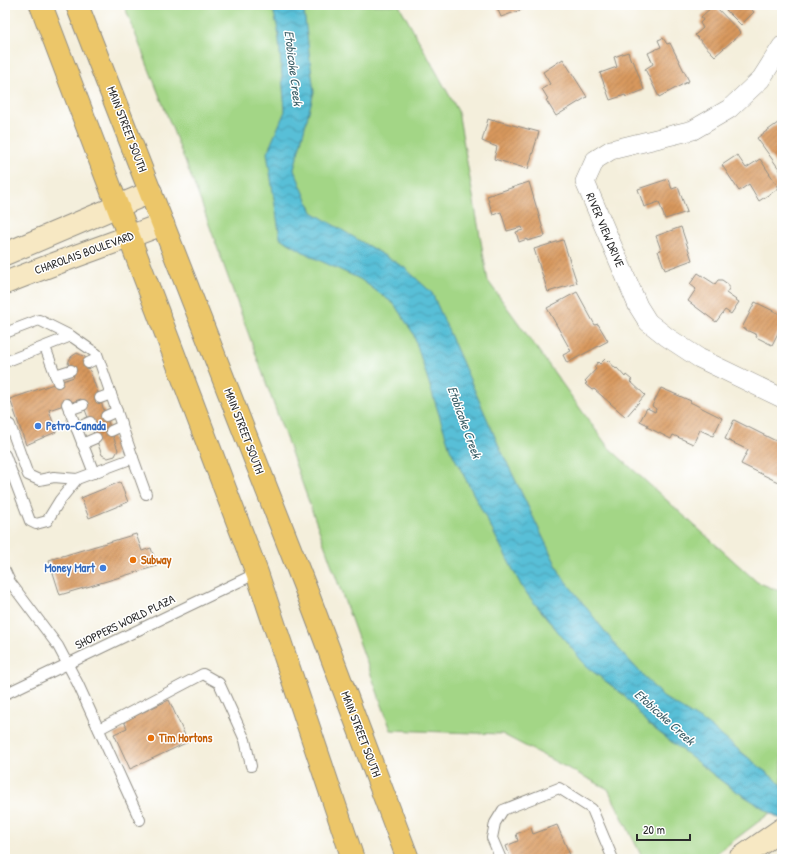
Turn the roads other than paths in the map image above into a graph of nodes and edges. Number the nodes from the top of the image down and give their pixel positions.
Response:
1 (41, 5) edge
2 (77, 5) edge
3 (782, 46) edge
4 (152, 192) junction
5 (117, 207) junction
6 (164, 224) junction
7 (129, 237) junction
8 (5, 254) edge
9 (5, 283) edge
10 (5, 333) edge
11 (71, 336) junction
12 (45, 347) junction
13 (98, 358) junction
14 (5, 362) edge
15 (88, 363) dead end
16 (71, 370) dead end
17 (111, 394) junction
18 (100, 398) dead end
19 (782, 398) edge
20 (83, 405) dead end
21 (117, 411) junction
22 (106, 416) dead end
23 (5, 422) edge
24 (90, 422) dead end
25 (122, 426) junction
26 (76, 428) junction
27 (111, 431) dead end
28 (96, 438) dead end
29 (82, 444) junction
30 (5, 455) edge
31 (133, 458) junction
32 (94, 473) junction
33 (77, 479) junction
34 (146, 494) dead end
35 (5, 570) edge
36 (257, 573) junction
37 (68, 664) junction
38 (5, 694) edge
39 (98, 729) junction
40 (251, 766) dead end
41 (140, 820) dead end
42 (782, 829) edge
43 (741, 857) edge
44 (353, 859) edge
45 (408, 859) edge
46 (501, 859) edge
47 (612, 859) edge

1 - 5 main road
2 - 4 main road, MAIN STREET SOUTH
3 - 19 street, RIVER VIEW DRIVE
4 - 5 street
4 - 6 main road, MAIN STREET SOUTH
5 - 7 main road
5 - 8 street
6 - 7 street, CHAROLAIS BOULEVARD
6 - 45 main road, MAIN STREET SOUTH
7 - 9 street, CHAROLAIS BOULEVARD
7 - 36 main road
10 - 11 lane
11 - 12 lane
11 - 13 lane
12 - 14 lane
12 - 16 lane
13 - 15 lane
13 - 17 lane
17 - 18 lane
17 - 21 lane
20 - 26 lane
21 - 22 lane
21 - 25 lane
23 - 33 lane
24 - 26 lane
25 - 27 lane
25 - 31 lane
26 - 29 lane
28 - 29 lane
29 - 32 lane
30 - 33 lane
31 - 32 lane
31 - 34 lane
32 - 33 lane
35 - 37 lane
36 - 37 lane, SHOPPERS WORLD PLAZA
36 - 44 main road
37 - 38 lane, SHOPPERS WORLD PLAZA
37 - 39 lane
39 - 40 lane
39 - 41 lane
42 - 43 street
46 - 47 lane

